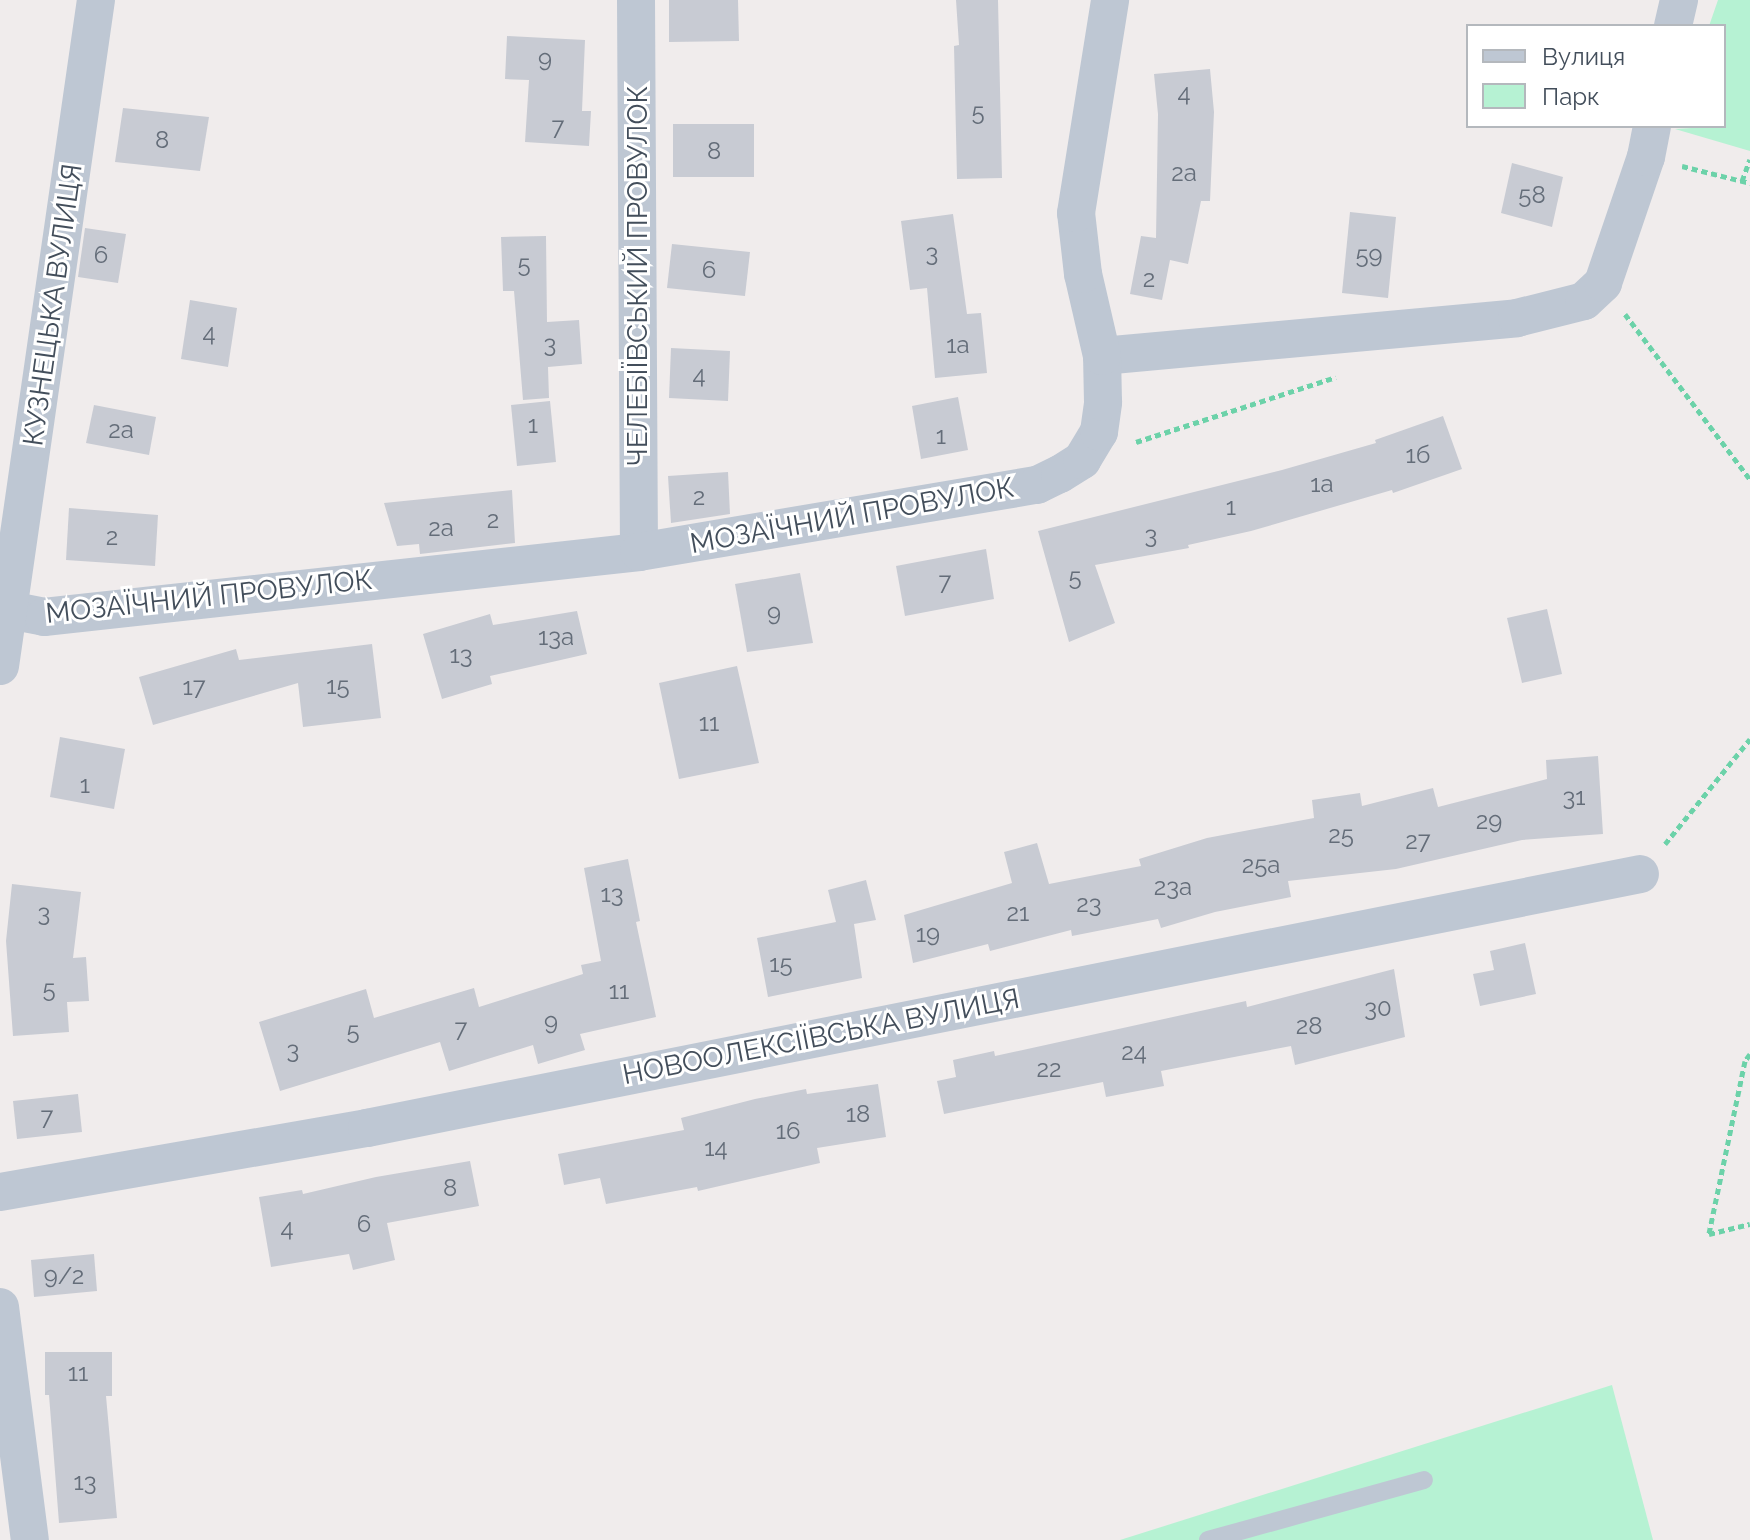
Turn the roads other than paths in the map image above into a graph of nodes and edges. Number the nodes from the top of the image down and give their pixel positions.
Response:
1 (96, 0) edge
2 (636, 0) edge
3 (1110, 0) edge
4 (1679, 0) edge
5 (1673, 24) edge
6 (1649, 142) edge
7 (1102, 356) junction
8 (639, 552) junction
9 (5, 607) edge
10 (0, 666) edge
11 (1640, 874) road end
12 (0, 1192) edge
13 (0, 1307) edge
14 (1424, 1480) dead end
15 (30, 1540) edge
16 (1208, 1540) edge

1 - 9 street, КУЗНЕЦЬКА ВУЛИЦЯ
2 - 8 street, ЧЕЛЕБІЇВСЬКИЙ ПРОВУЛОК
3 - 7 street
4 - 5 street
6 - 7 street
7 - 8 street, МОЗАЇЧНИЙ ПРОВУЛОК
8 - 9 street, МОЗАЇЧНИЙ ПРОВУЛОК
9 - 10 street, КУЗНЕЦЬКА ВУЛИЦЯ
11 - 12 street, НОВООЛЕКСІЇВСЬКА ВУЛИЦЯ
13 - 15 street
14 - 16 lane

